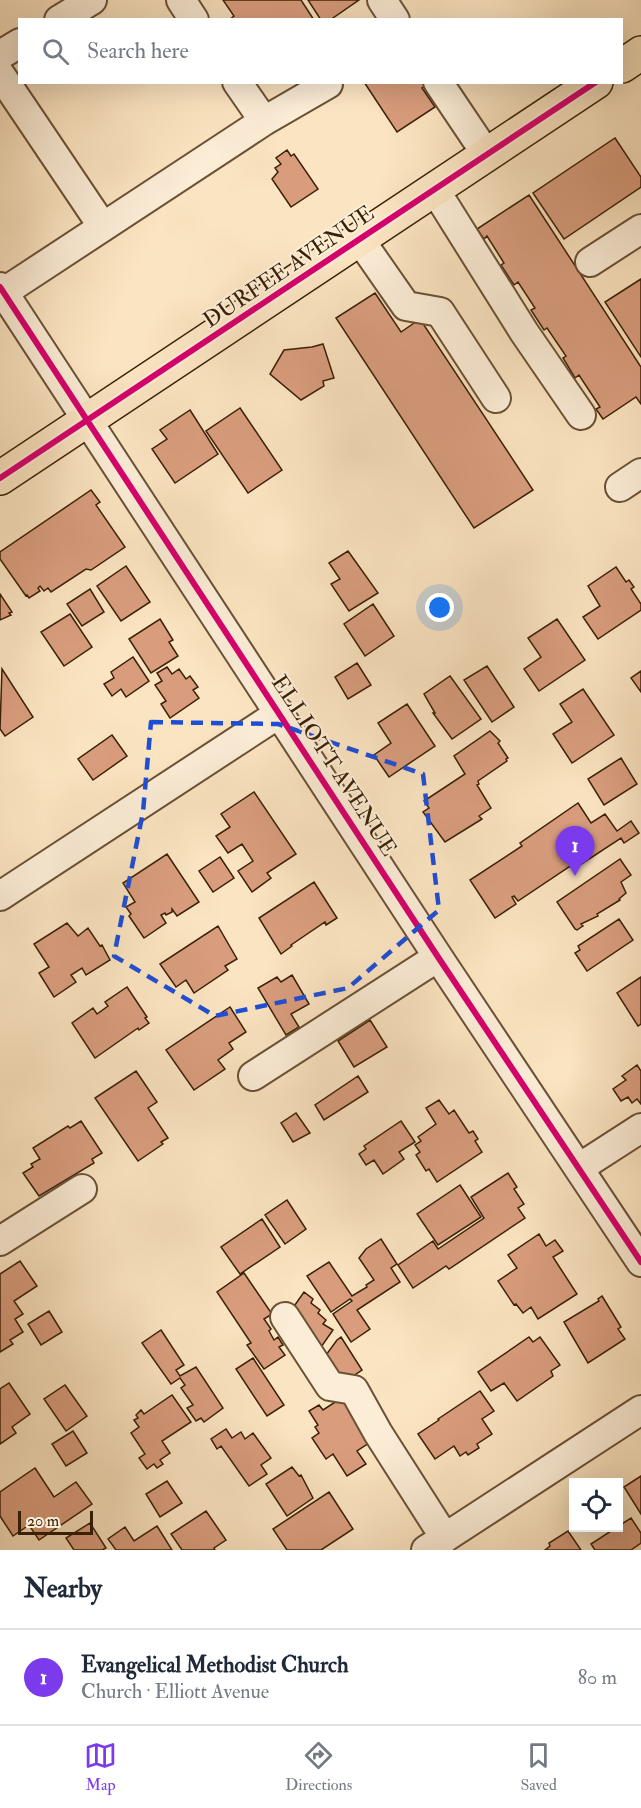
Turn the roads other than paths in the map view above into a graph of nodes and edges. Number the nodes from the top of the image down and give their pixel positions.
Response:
1 (92, 0) edge
2 (181, 0) edge
3 (382, 0) edge
4 (62, 18) edge
5 (194, 18) edge
6 (394, 18) edge
7 (18, 44) edge
8 (641, 53) edge
9 (0, 55) edge
10 (623, 65) edge
11 (0, 74) edge
12 (238, 84) edge
13 (328, 84) edge
14 (439, 84) edge
15 (593, 84) edge
16 (264, 121) junction
17 (487, 155) junction
18 (435, 190) junction
19 (103, 227) junction
20 (641, 229) edge
21 (360, 240) junction
22 (590, 262) dead end
23 (2, 290) edge
24 (496, 398) dead end
25 (581, 415) dead end
26 (88, 421) junction
27 (0, 478) edge
28 (280, 713) junction
29 (0, 896) edge
30 (438, 957) junction
31 (253, 1076) dead end
32 (641, 1128) edge
33 (579, 1168) junction
34 (81, 1189) dead end
35 (0, 1241) edge
36 (641, 1262) edge
37 (285, 1317) dead end
38 (641, 1410) edge
39 (436, 1544) edge

1 - 4 street
2 - 5 street
3 - 6 street
7 - 9 street
8 - 10 main road
11 - 19 street
12 - 16 street
13 - 16 street
14 - 17 street
15 - 17 main road, DURFEE AVENUE
16 - 19 street
17 - 18 main road, DURFEE AVENUE
18 - 21 main road, DURFEE AVENUE
18 - 25 street
19 - 23 street
20 - 22 street
21 - 24 street
21 - 26 main road, DURFEE AVENUE
23 - 26 street, ELLIOTT AVENUE
26 - 27 main road, DURFEE AVENUE
26 - 28 street, ELLIOTT AVENUE
28 - 29 street
28 - 30 street, ELLIOTT AVENUE
30 - 31 street
30 - 33 street, ELLIOTT AVENUE
32 - 33 street
33 - 36 street, ELLIOTT AVENUE
34 - 35 street
37 - 39 street
38 - 39 street

